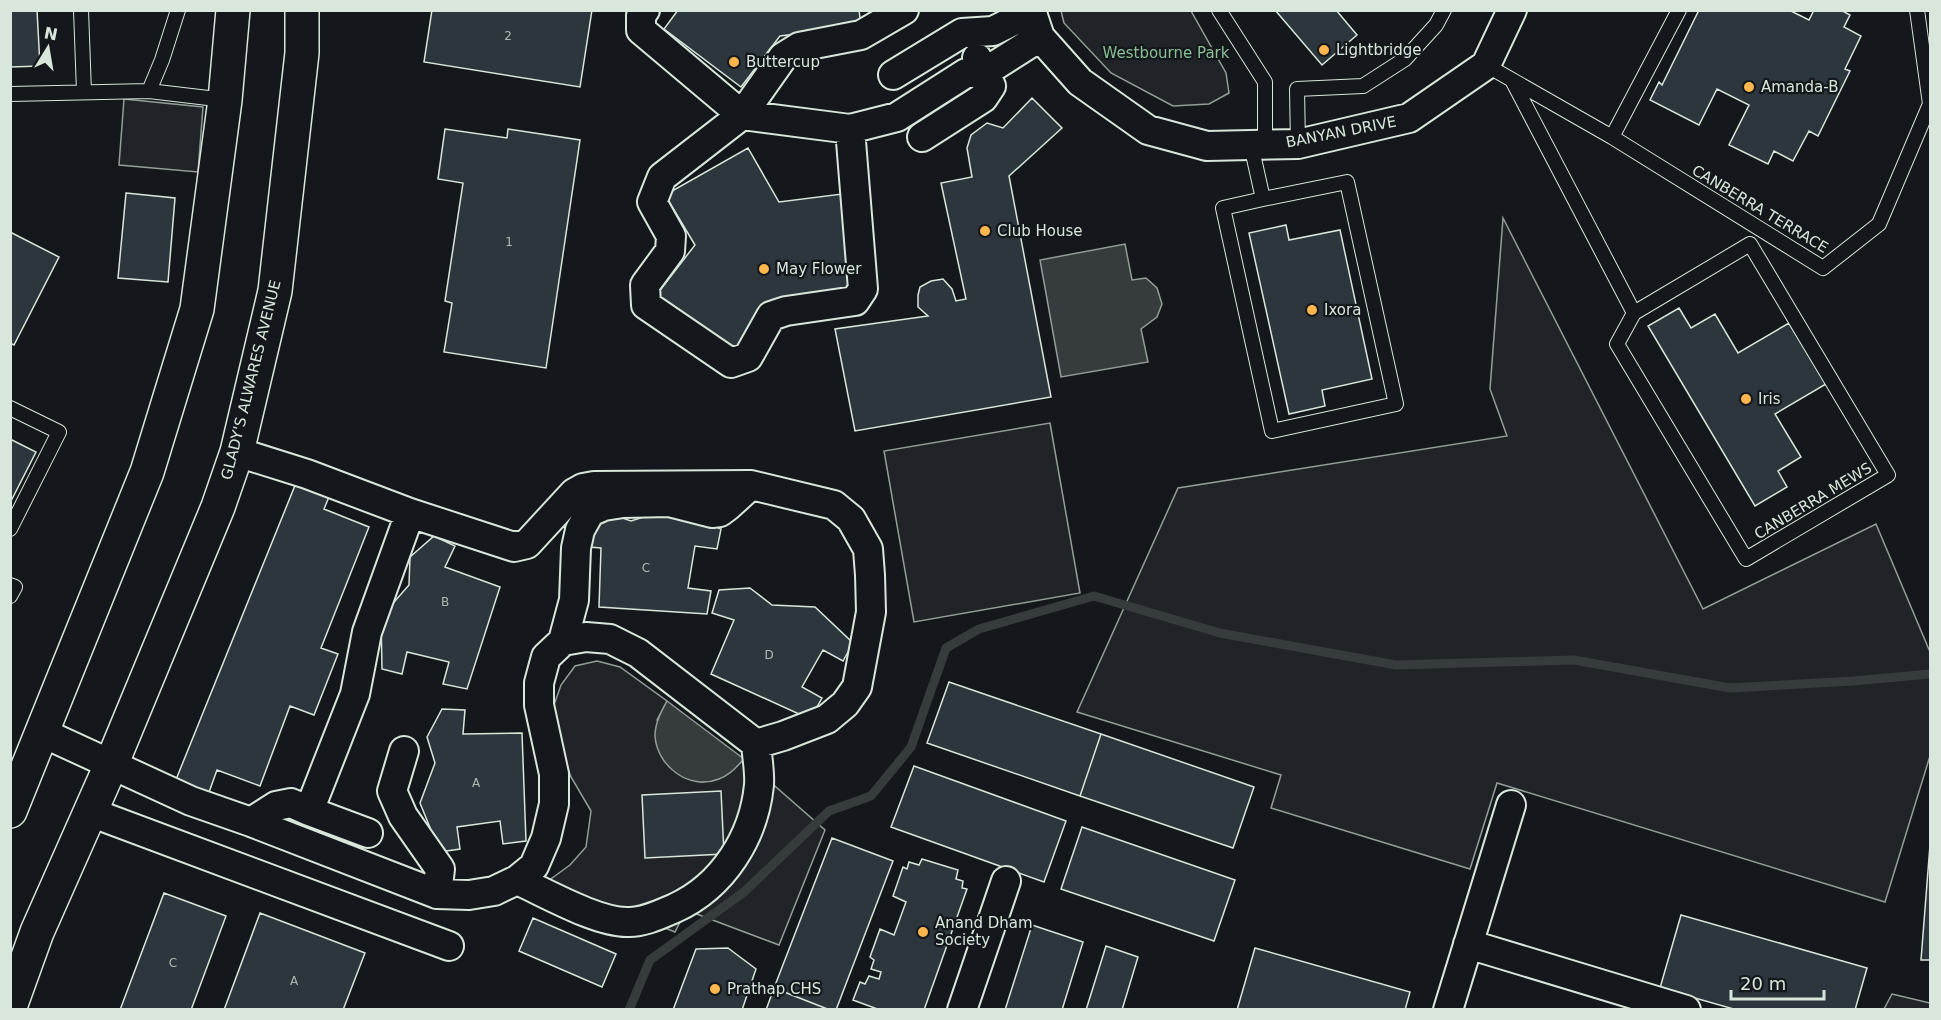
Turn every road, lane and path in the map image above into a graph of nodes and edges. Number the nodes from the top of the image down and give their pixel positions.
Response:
1 (81, 10) edge
2 (178, 10) edge
3 (233, 10) edge
4 (302, 10) edge
5 (645, 10) edge
6 (904, 10) edge
7 (1220, 10) edge
8 (1444, 10) edge
9 (1512, 10) edge
10 (1679, 10) edge
11 (1917, 10) edge
12 (1034, 20) edge
13 (962, 33) junction
14 (1486, 66) junction
15 (985, 72) junction
16 (893, 75) dead end
17 (1512, 80) junction
18 (149, 91) junction
19 (84, 92) junction
20 (10, 94) edge
21 (225, 100) junction
22 (742, 115) junction
23 (850, 129) junction
24 (922, 137) dead end
25 (1612, 137) junction
26 (1298, 144) junction
27 (1258, 145) junction
28 (1263, 200) junction
29 (1634, 313) junction
30 (10, 408) edge
31 (237, 452) junction
32 (751, 485) junction
33 (410, 513) junction
34 (10, 529) edge
35 (10, 585) edge
36 (10, 596) edge
37 (563, 641) junction
38 (43, 733) junction
39 (756, 744) junction
40 (404, 751) dead end
41 (111, 765) junction
42 (1511, 805) dead end
43 (10, 811) edge
44 (309, 811) junction
45 (90, 812) junction
46 (251, 822) junction
47 (368, 833) dead end
48 (516, 880) junction
49 (1006, 880) dead end
50 (437, 894) junction
51 (1468, 944) junction
52 (449, 946) dead end
53 (10, 1006) edge
54 (962, 1010) edge
55 (1448, 1010) edge
56 (1686, 1010) edge

1 - 19 lane
2 - 18 lane
3 - 21 main road
4 - 31 main road, GLADY'S ALWARES AVENUE
5 - 22 street
6 - 22 street
7 - 27 lane
8 - 26 lane
9 - 14 street
10 - 25 lane
11 - 25 lane, CANBERRA TERRACE
12 - 13 street
12 - 15 street
12 - 27 street, BANYAN DRIVE
13 - 15 street
13 - 16 street
14 - 17 lane, CANBERRA TERRACE
14 - 26 street, BANYAN DRIVE
15 - 23 street
15 - 24 street
17 - 25 lane, CANBERRA TERRACE
17 - 29 lane
18 - 19 lane
18 - 21 lane
19 - 20 lane
21 - 38 main road
22 - 23 street
22 - 23 street
26 - 27 street, BANYAN DRIVE
27 - 28 lane
28 - 28 lane
29 - 29 lane, CANBERRA MEWS
30 - 34 lane
31 - 33 street
31 - 41 main road, GLADY'S ALWARES AVENUE
32 - 33 street
32 - 37 street
32 - 39 street
33 - 44 street
35 - 36 lane
37 - 39 street
37 - 48 street
38 - 41 street
38 - 43 main road
39 - 48 street
40 - 50 street
41 - 45 main road, GLADY'S ALWARES AVENUE
41 - 46 street
42 - 51 street
44 - 46 street
44 - 47 street
45 - 52 street
45 - 53 main road, GLADY'S ALWARES AVENUE
46 - 50 street
48 - 50 street
49 - 54 street
51 - 55 street
51 - 56 street

